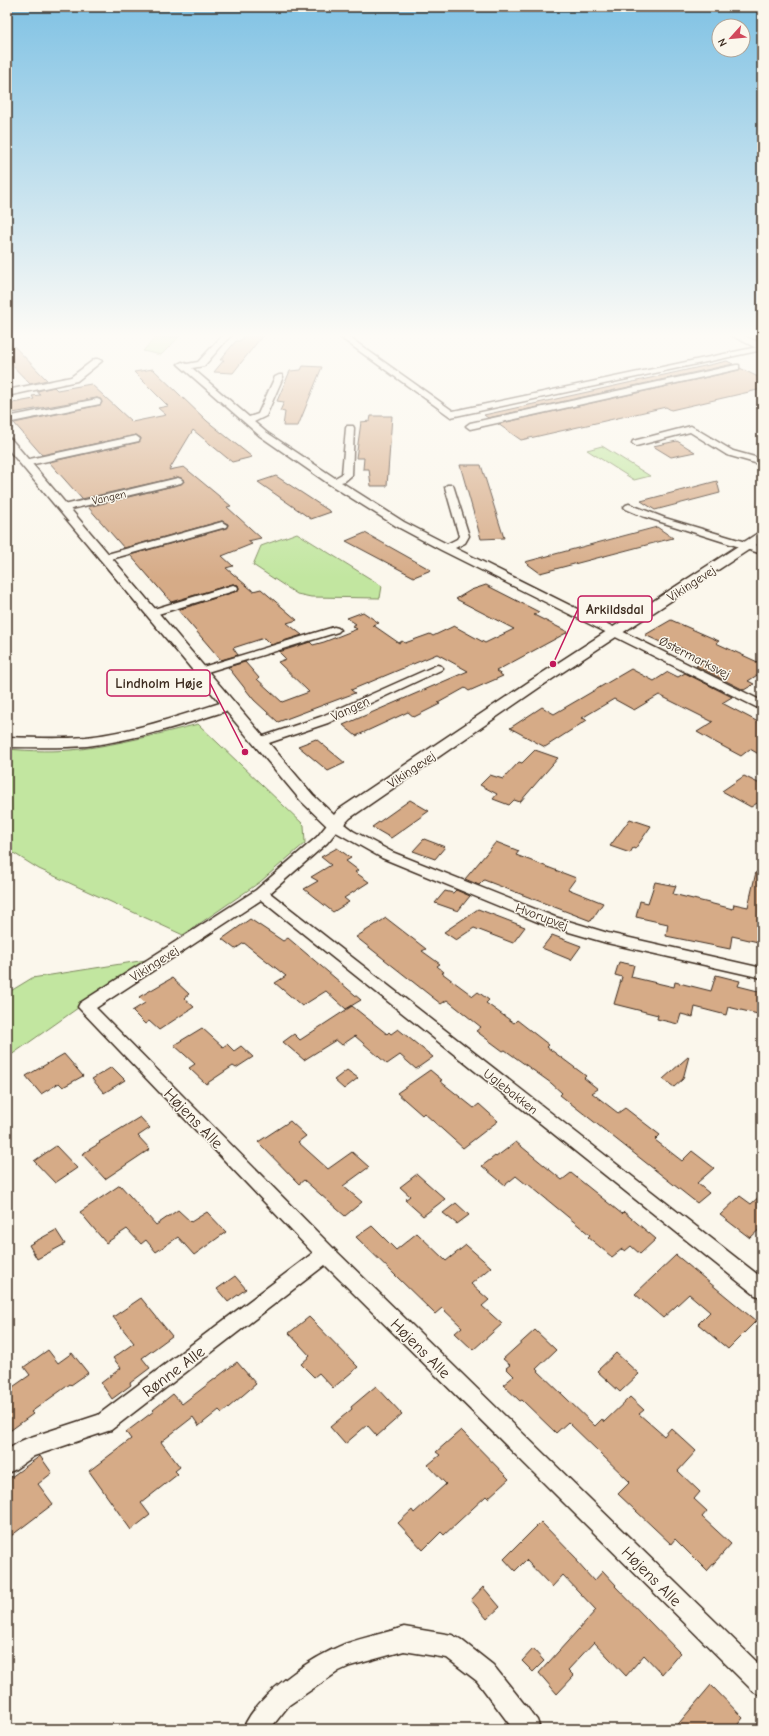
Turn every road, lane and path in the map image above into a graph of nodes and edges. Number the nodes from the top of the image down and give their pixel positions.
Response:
1 (27, 416) edge
2 (241, 416) edge
3 (262, 416) edge
4 (514, 416) edge
5 (7, 420) edge
6 (247, 421) junction
7 (470, 426) dead end
8 (350, 428) dead end
9 (136, 439) dead end
10 (7, 441) edge
11 (636, 442) dead end
12 (762, 462) edge
13 (25, 463) junction
14 (178, 481) dead end
15 (332, 482) junction
16 (450, 487) dead end
17 (629, 507) dead end
18 (63, 508) junction
19 (222, 525) dead end
20 (762, 536) edge
21 (748, 545) junction
22 (445, 548) junction
23 (762, 551) edge
24 (104, 558) junction
25 (233, 588) dead end
26 (151, 613) junction
27 (334, 630) dead end
28 (615, 633) junction
29 (437, 668) dead end
30 (200, 671) junction
31 (229, 705) junction
32 (762, 706) edge
33 (7, 742) edge
34 (260, 742) junction
35 (335, 824) junction
36 (261, 893) junction
37 (762, 973) edge
38 (86, 1007) joint
39 (326, 1254) junction
40 (762, 1289) edge
41 (7, 1463) edge
42 (762, 1684) edge
43 (255, 1729) edge
44 (528, 1729) edge

1 - 5 street
2 - 6 street, Østermarksvej
3 - 6 street
4 - 7 street
6 - 15 street, Østermarksvej
8 - 15 street
9 - 13 street
10 - 13 street
11 - 12 street
13 - 18 street
14 - 18 street, Vangen
15 - 22 street, Østermarksvej
16 - 22 street
17 - 21 street
18 - 24 street
19 - 24 street
20 - 21 street, Vikingevej
21 - 23 street
21 - 28 street, Vikingevej
22 - 28 street, Østermarksvej
24 - 26 street
25 - 26 street
26 - 30 street
27 - 30 street
28 - 32 street, Østermarksvej
28 - 35 street, Vikingevej
29 - 34 street, Vangen
30 - 31 street
31 - 33 street
31 - 34 street
34 - 35 street
35 - 36 street, Vikingevej
35 - 37 street, Hvorupvej
36 - 38 street, Vikingevej
36 - 40 street, Uglebakken
38 - 39 street, Højens Alle
39 - 41 street, Rønne Alle
39 - 42 street, Højens Alle
43 - 44 street

